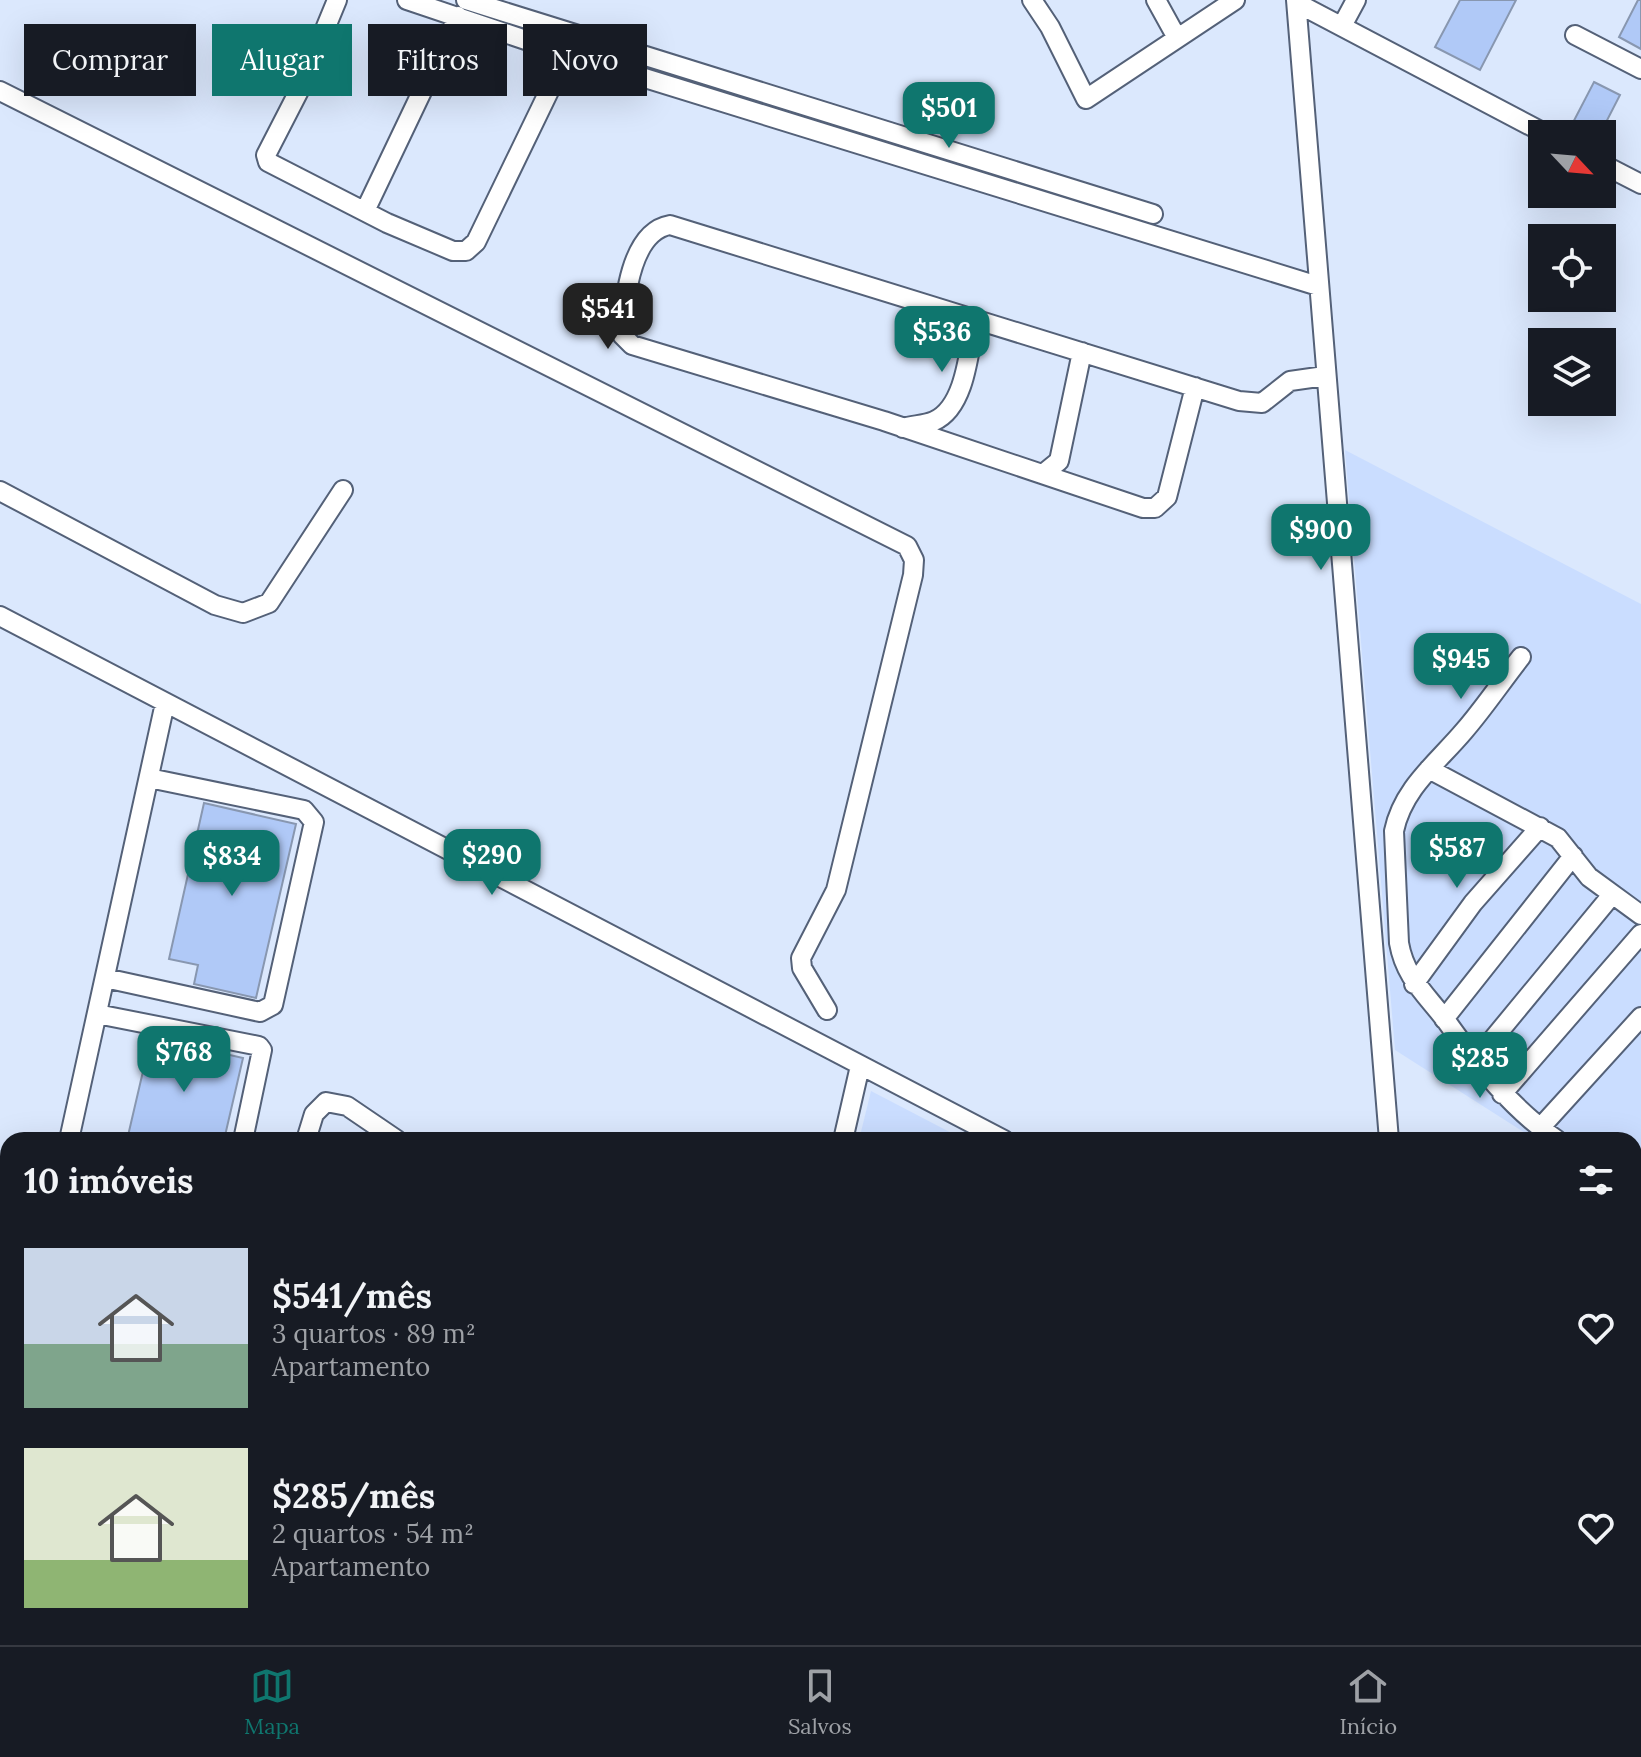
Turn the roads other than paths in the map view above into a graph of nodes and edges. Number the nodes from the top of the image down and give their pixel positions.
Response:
1 (337, 0) edge
2 (407, 0) edge
3 (1032, 0) edge
4 (1156, 0) edge
5 (1235, 0) edge
6 (1356, 0) edge
7 (1297, 2) edge
8 (462, 8) edge
9 (1342, 26) junction
10 (523, 35) edge
11 (1575, 35) dead end
12 (1177, 38) junction
13 (1641, 69) edge
14 (647, 79) edge
15 (0, 91) edge
16 (547, 96) edge
17 (1528, 124) edge
18 (1616, 171) edge
19 (1641, 184) edge
20 (365, 211) junction
21 (1153, 214) dead end
22 (1318, 286) junction
23 (975, 319) junction
24 (1082, 352) junction
25 (1325, 376) junction
26 (1195, 387) junction
27 (903, 428) junction
28 (1043, 474) junction
29 (343, 490) dead end
30 (0, 491) edge
31 (0, 616) edge
32 (1521, 657) dead end
33 (165, 703) junction
34 (1429, 769) junction
35 (149, 778) junction
36 (1540, 827) junction
37 (1573, 856) junction
38 (1611, 896) junction
39 (1641, 915) edge
40 (1641, 934) edge
41 (105, 978) junction
42 (1414, 984) junction
43 (827, 1010) dead end
44 (97, 1014) junction
45 (1641, 1017) edge
46 (1444, 1019) junction
47 (1474, 1062) junction
48 (860, 1066) junction
49 (1502, 1094) junction
50 (1540, 1128) junction
51 (71, 1132) edge
52 (245, 1132) edge
53 (308, 1132) edge
54 (385, 1132) edge
55 (845, 1132) edge
56 (988, 1132) edge
57 (1388, 1132) edge
58 (1546, 1132) edge

1 - 20 street
2 - 8 street
3 - 12 street
4 - 12 street
5 - 12 street
6 - 9 street
7 - 9 street
7 - 22 street
8 - 10 street
8 - 20 street
8 - 21 street
9 - 17 street
11 - 13 street
14 - 22 street
15 - 43 street
16 - 20 street
18 - 19 street
22 - 25 street
23 - 24 street
23 - 27 street
23 - 27 street
24 - 26 street
24 - 28 street
25 - 26 street
25 - 57 street
26 - 28 street
27 - 28 street
29 - 30 street
31 - 33 street
32 - 34 street
33 - 35 street
33 - 48 street
34 - 36 street
34 - 42 street
35 - 41 street
35 - 41 street
36 - 37 street
36 - 42 street
37 - 38 street
37 - 46 street
38 - 39 street
38 - 47 street
40 - 49 street
41 - 44 street
42 - 46 street
44 - 51 street
44 - 52 street
45 - 50 street
46 - 47 street
47 - 49 street
48 - 55 street
48 - 56 street
49 - 50 street
50 - 58 street
53 - 54 street

